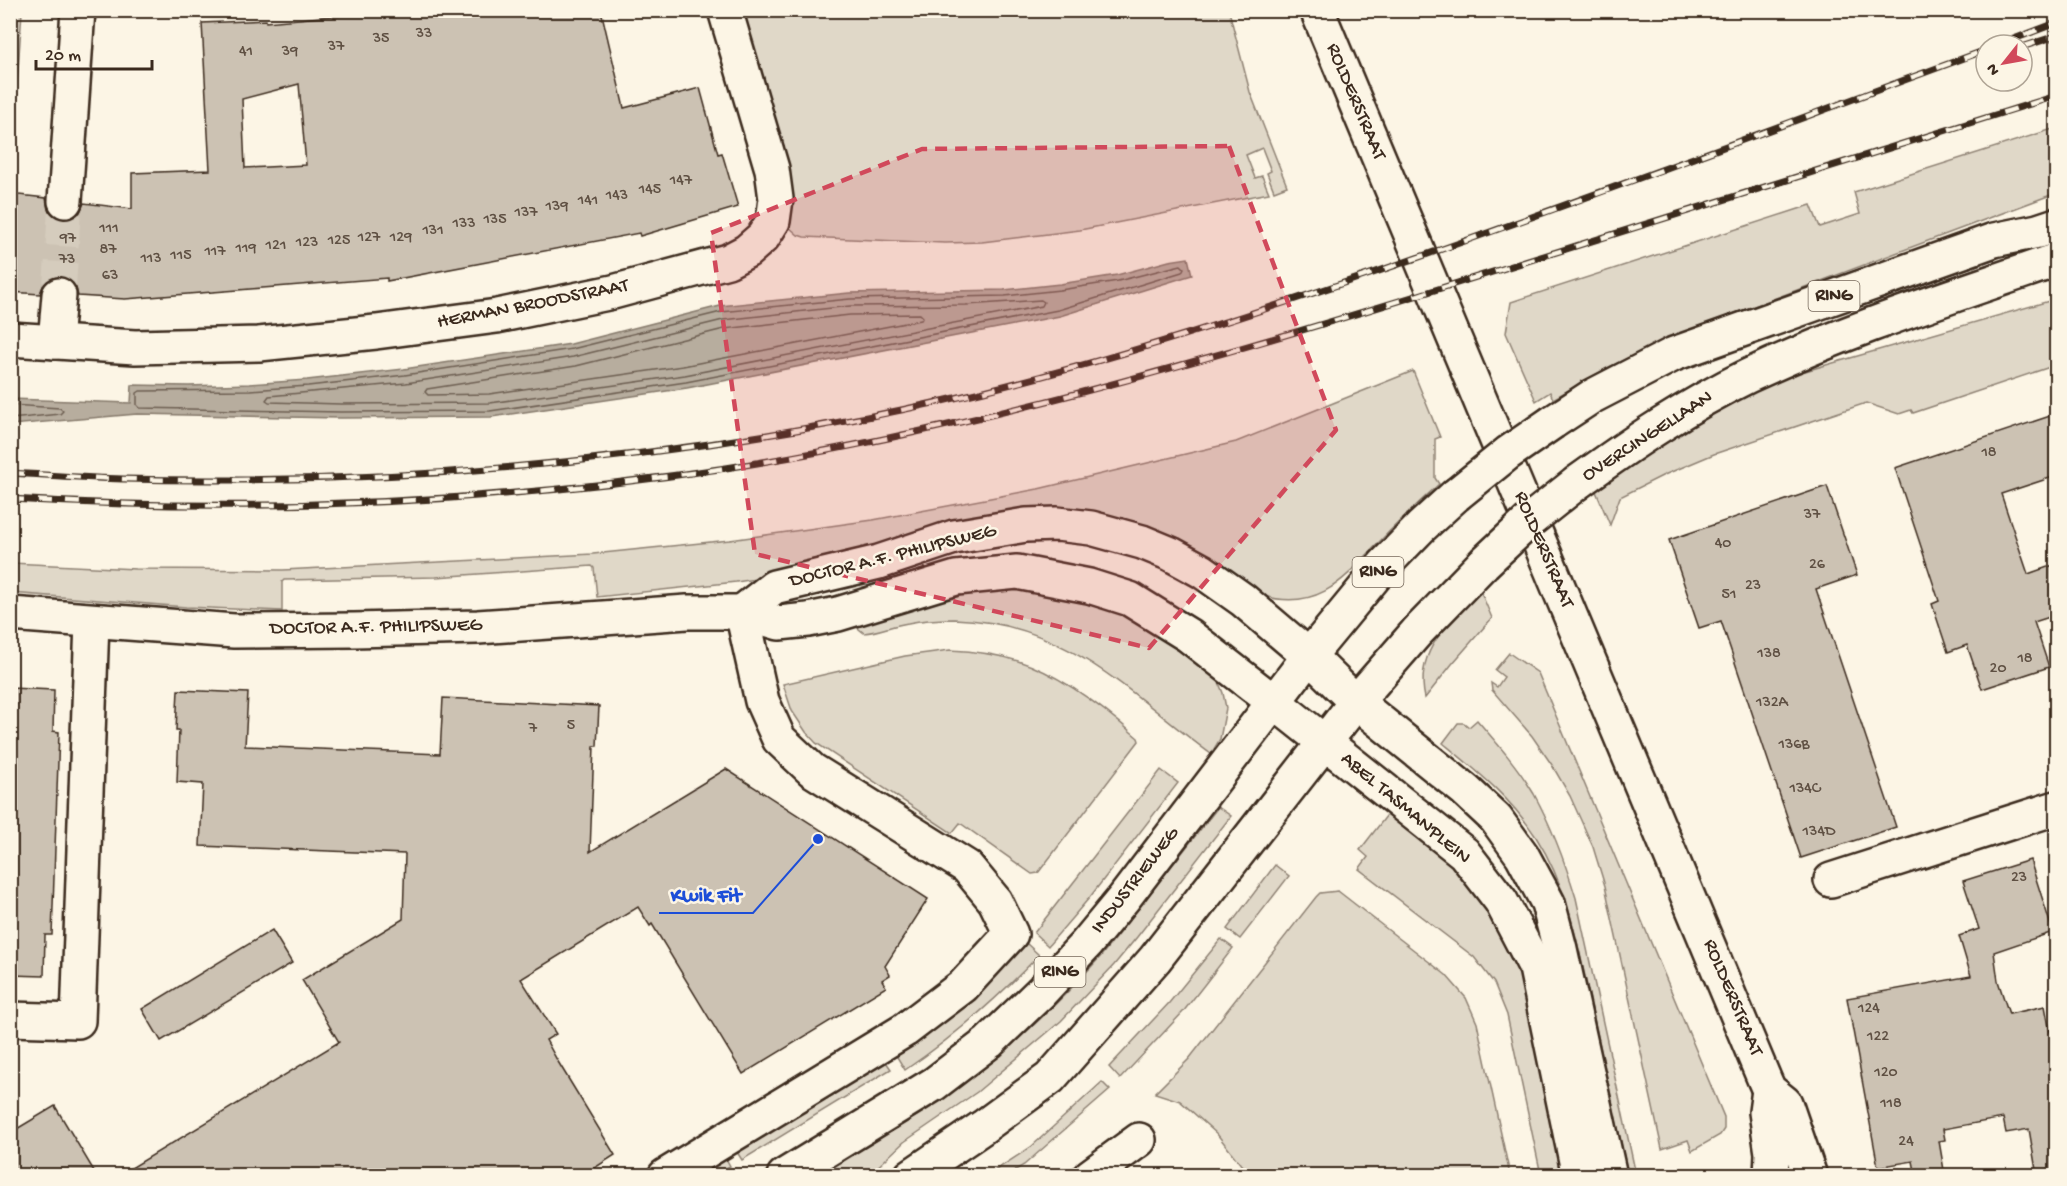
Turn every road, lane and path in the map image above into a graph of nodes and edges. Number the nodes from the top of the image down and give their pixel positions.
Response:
1 (78, 10) edge
2 (724, 10) edge
3 (1317, 10) edge
4 (65, 201) tunnel mouth
5 (2056, 202) edge
6 (2056, 225) edge
7 (1994, 240) junction
8 (2056, 260) edge
9 (2002, 278) junction
10 (2056, 286) edge
11 (59, 295) tunnel mouth
12 (10, 339) edge
13 (55, 342) junction
14 (742, 612) junction
15 (10, 614) edge
16 (92, 621) junction
17 (1309, 657) junction
18 (1274, 702) junction
19 (1356, 702) junction
20 (1325, 743) junction
21 (2056, 808) edge
22 (1831, 880) dead end
23 (10, 1019) edge
24 (1769, 1090) junction
25 (1139, 1140) dead end
26 (665, 1176) edge
27 (784, 1176) edge
28 (911, 1176) edge
29 (1090, 1176) edge
30 (1579, 1176) edge
31 (1610, 1176) edge
32 (1771, 1176) edge
33 (1810, 1176) edge

1 - 4 main road
2 - 13 main road, HERMAN BROODSTRAAT
3 - 24 main road, ROLDERSTRAAT
5 - 7 main road
6 - 7 main road, RING
7 - 17 main road, RING, bridge
8 - 9 main road, OVERCINGELLAAN / RING
9 - 10 main road
9 - 19 main road, OVERCINGELLAAN / RING, bridge
11 - 13 main road
12 - 13 main road, HERMAN BROODSTRAAT
14 - 16 main road, DOCTOR A.F. PHILIPSWEG
14 - 17 main road, DOCTOR A.F. PHILIPSWEG
14 - 18 main road, DOCTOR A.F. PHILIPSWEG
14 - 26 main road
15 - 16 main road, DOCTOR A.F. PHILIPSWEG
16 - 23 main road
17 - 18 main road, INDUSTRIEWEG / RING
17 - 19 main road, DOCTOR A.F. PHILIPSWEG
18 - 20 main road, ABEL TASMANPLEIN
18 - 27 main road, INDUSTRIEWEG / RING
19 - 20 main road, OVERCINGELLAAN / RING
19 - 31 main road
20 - 28 main road, RING
20 - 30 main road, ABEL TASMANPLEIN
21 - 22 main road
24 - 32 main road, ROLDERSTRAAT
24 - 33 main road, ROLDERSTRAAT
25 - 29 main road

